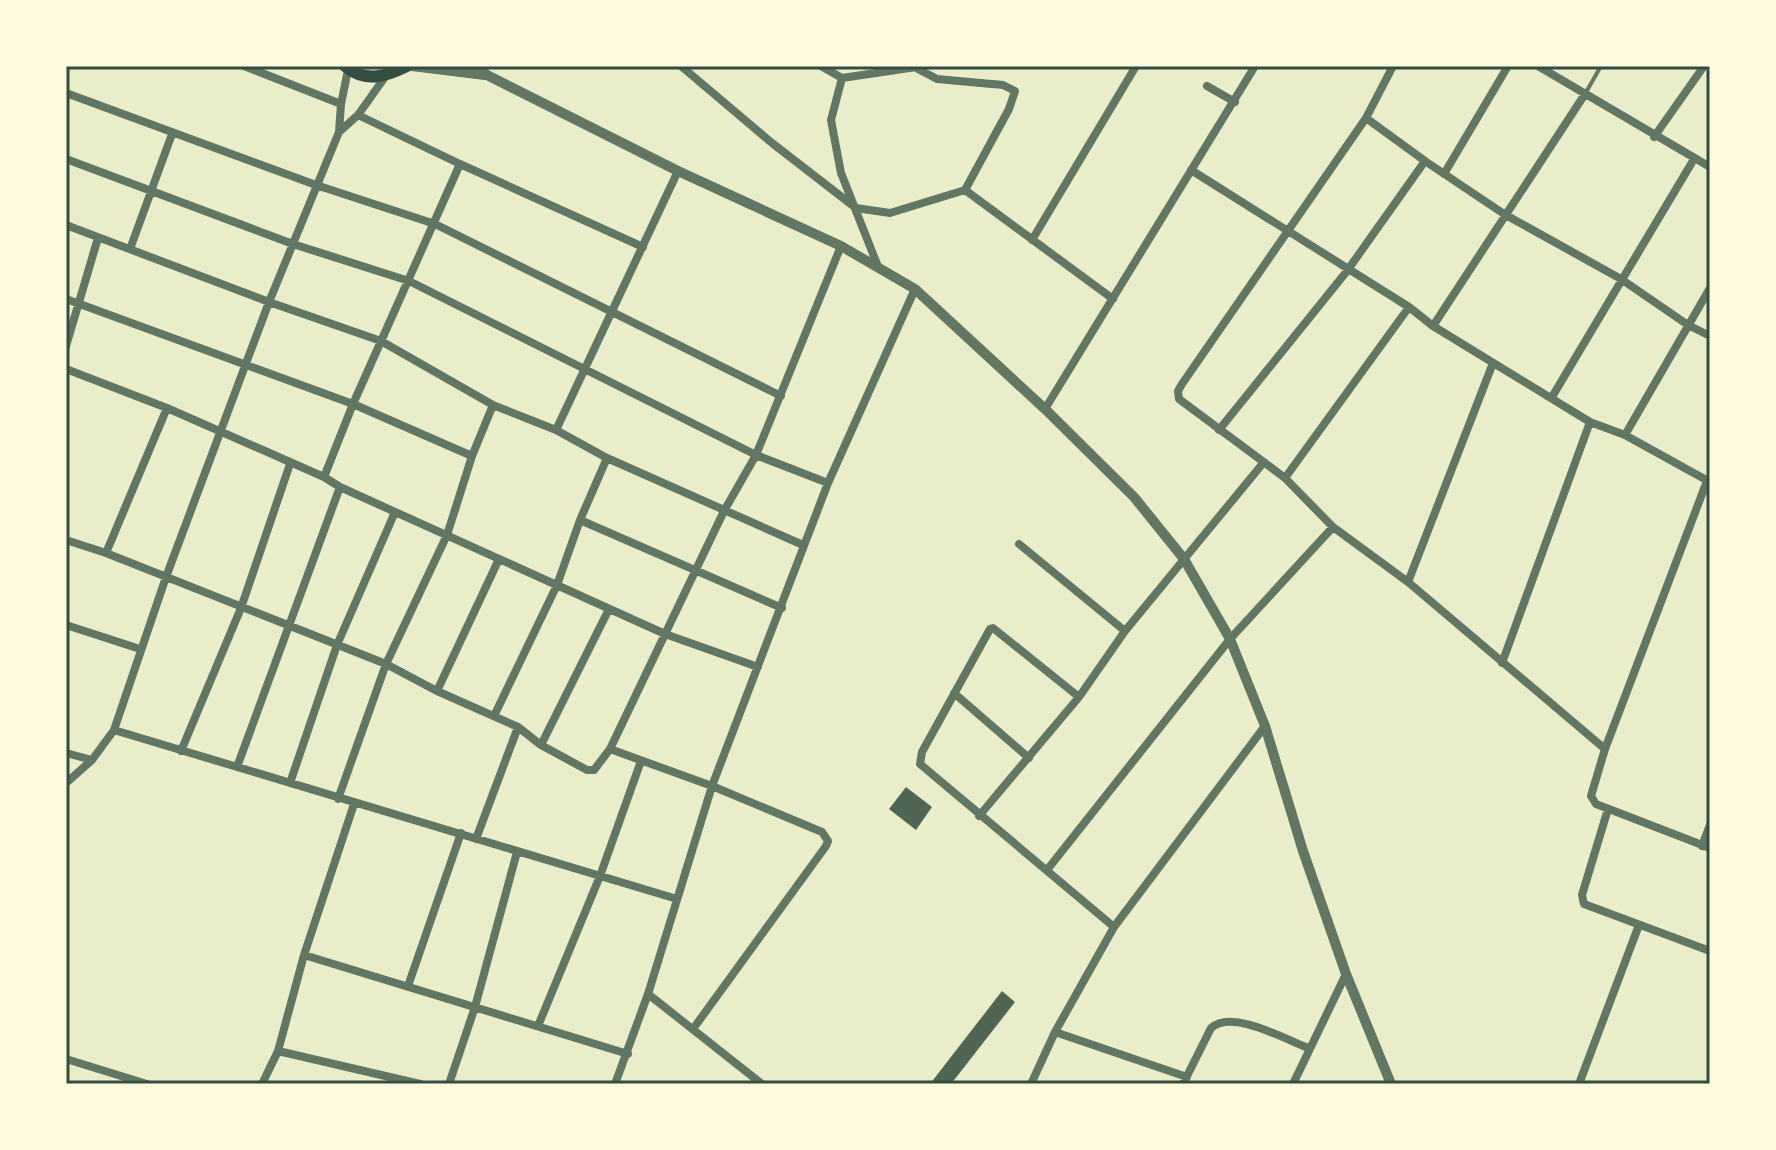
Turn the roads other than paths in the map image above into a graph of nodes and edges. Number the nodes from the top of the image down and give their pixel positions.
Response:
1 (244, 66) edge
2 (410, 66) edge
3 (475, 66) edge
4 (681, 66) edge
5 (821, 66) edge
6 (1136, 66) edge
7 (1255, 66) edge
8 (1393, 66) edge
9 (1508, 66) edge
10 (1538, 66) edge
11 (1601, 66) edge
12 (921, 67) edge
13 (346, 68) edge
14 (1704, 68) edge
15 (487, 75) junction
16 (385, 77) junction
17 (842, 78) junction
18 (1207, 86) dead end
19 (66, 93) edge
20 (1585, 94) junction
21 (1235, 102) junction
22 (341, 104) junction
23 (358, 115) junction
24 (1366, 118) junction
25 (339, 132) junction
26 (172, 134) junction
27 (1654, 137) junction
28 (66, 159) edge
29 (1694, 159) junction
30 (1425, 161) junction
31 (460, 164) junction
32 (1710, 167) edge
33 (1191, 170) junction
34 (678, 171) junction
35 (1444, 174) junction
36 (316, 185) junction
37 (965, 190) junction
38 (151, 191) junction
39 (856, 208) junction
40 (1504, 214) junction
41 (435, 224) junction
42 (66, 225) edge
43 (1288, 233) junction
44 (98, 238) junction
45 (1032, 240) junction
46 (293, 244) junction
47 (841, 246) junction
48 (643, 247) junction
49 (130, 249) junction
50 (877, 264) junction
51 (1347, 271) junction
52 (1621, 279) junction
53 (409, 281) junction
54 (1710, 288) edge
55 (915, 289) junction
56 (66, 299) edge
57 (1113, 299) junction
58 (269, 302) junction
59 (81, 304) junction
60 (1409, 307) junction
61 (611, 311) junction
62 (1688, 325) junction
63 (1433, 326) junction
64 (1710, 336) edge
65 (381, 341) junction
66 (66, 346) edge
67 (1493, 363) junction
68 (247, 367) junction
69 (584, 367) junction
70 (66, 369) edge
71 (781, 396) junction
72 (1552, 397) junction
73 (353, 404) junction
74 (493, 405) junction
75 (167, 408) junction
76 (1045, 409) junction
77 (1590, 422) junction
78 (556, 430) junction
79 (1219, 430) junction
80 (221, 433) junction
81 (1625, 435) junction
82 (756, 455) junction
83 (472, 456) junction
84 (607, 458) junction
85 (1264, 462) junction
86 (290, 464) junction
87 (324, 477) junction
88 (1285, 478) junction
89 (1708, 482) edge
90 (828, 483) junction
91 (340, 487) junction
92 (724, 511) junction
93 (395, 512) junction
94 (580, 520) junction
95 (1333, 527) junction
96 (447, 535) junction
97 (66, 540) edge
98 (1019, 544) dead end
99 (803, 545) junction
100 (106, 553) junction
101 (499, 559) junction
102 (1184, 559) junction
103 (696, 571) junction
104 (166, 577) junction
105 (1408, 582) junction
106 (557, 585) junction
107 (241, 608) junction
108 (782, 608) junction
109 (609, 609) junction
110 (66, 625) edge
111 (289, 627) junction
112 (1125, 631) junction
113 (665, 634) junction
114 (1230, 639) junction
115 (337, 645) junction
116 (140, 649) junction
117 (1502, 663) junction
118 (386, 664) junction
119 (758, 667) junction
120 (437, 691) junction
121 (954, 693) junction
122 (1079, 697) junction
123 (494, 716) junction
124 (1265, 726) junction
125 (518, 727) junction
126 (114, 730) junction
127 (541, 745) junction
128 (610, 749) junction
129 (1605, 749) junction
130 (181, 751) junction
131 (66, 753) edge
132 (1029, 758) junction
133 (92, 760) junction
134 (641, 761) junction
135 (237, 767) junction
136 (66, 783) edge
137 (290, 783) junction
138 (712, 786) junction
139 (338, 799) junction
140 (354, 804) junction
141 (1608, 809) junction
142 (979, 816) junction
143 (1710, 825) edge
144 (461, 833) junction
145 (476, 839) junction
146 (1706, 847) edge
147 (517, 852) junction
148 (1047, 870) junction
149 (600, 876) junction
150 (677, 899) junction
151 (1639, 925) junction
152 (1114, 927) junction
153 (1710, 951) edge
154 (304, 955) junction
155 (1346, 974) junction
156 (408, 986) junction
157 (648, 994) junction
158 (475, 1007) junction
159 (538, 1026) junction
160 (693, 1029) junction
161 (1055, 1032) junction
162 (1308, 1048) junction
163 (278, 1051) junction
164 (628, 1054) junction
165 (66, 1059) edge
166 (1185, 1080) edge
167 (147, 1084) edge
168 (262, 1084) edge
169 (420, 1084) edge
170 (449, 1084) edge
171 (615, 1084) edge
172 (762, 1084) edge
173 (1031, 1084) edge
174 (1293, 1084) edge
175 (1391, 1084) edge
176 (1579, 1084) edge

1 - 22 street
2 - 15 street
2 - 16 main road
3 - 15 street
4 - 39 street
5 - 17 street
6 - 45 street
7 - 21 street
8 - 24 street
9 - 35 street
10 - 20 street
11 - 20 lane
12 - 17 street
12 - 37 street
13 - 16 main road
13 - 22 street
14 - 27 street
15 - 34 street
16 - 23 street
17 - 39 street
18 - 21 street
19 - 26 street
20 - 27 street
20 - 40 street
21 - 33 street
22 - 25 street
23 - 25 street
23 - 31 street
24 - 30 street
24 - 43 street
25 - 36 street
26 - 36 street
26 - 38 street
27 - 29 street
28 - 38 street
29 - 32 street
29 - 52 street
30 - 35 street
30 - 51 street
31 - 41 street
31 - 48 street
33 - 43 street
33 - 57 street
34 - 47 street
34 - 48 street
35 - 40 street
36 - 41 street
36 - 46 street
37 - 39 street
37 - 45 street
38 - 46 street
38 - 49 street
39 - 50 street
40 - 52 street
40 - 63 street
41 - 53 street
41 - 61 street
42 - 44 street
43 - 51 street
43 - 79 street
44 - 49 street
44 - 59 street
45 - 57 street
46 - 53 street
46 - 58 street
47 - 50 street
47 - 71 street
48 - 61 street
49 - 58 street
50 - 55 street
51 - 60 street
51 - 79 street
52 - 62 street
52 - 72 street
53 - 65 street
53 - 69 street
54 - 62 street
55 - 76 street
55 - 90 street
56 - 59 street
57 - 76 street
58 - 65 street
58 - 68 street
59 - 66 street
59 - 68 street
60 - 63 street
60 - 88 street
61 - 69 street
61 - 71 street
62 - 64 street
62 - 81 street
63 - 67 street
65 - 73 street
65 - 74 street
67 - 72 street
67 - 105 street
68 - 73 street
68 - 80 street
69 - 78 street
69 - 82 street
70 - 75 street
71 - 82 street
72 - 77 street
73 - 83 street
73 - 87 street
74 - 78 street
74 - 83 street
75 - 80 street
75 - 100 street
76 - 102 street
77 - 81 street
77 - 117 street
78 - 84 street
79 - 85 street
80 - 86 street
80 - 104 street
81 - 89 street
82 - 90 street
82 - 92 street
83 - 96 street
84 - 92 street
84 - 94 street
85 - 88 street
85 - 102 street
86 - 87 street
86 - 107 street
87 - 91 street
88 - 95 street
89 - 129 street
90 - 99 street
91 - 93 street
91 - 111 street
92 - 99 street
92 - 103 street
93 - 96 street
93 - 115 street
94 - 103 street
94 - 106 street
95 - 105 street
95 - 114 street
96 - 101 street
96 - 118 street
97 - 100 street
98 - 112 street
99 - 108 street
100 - 104 street
101 - 106 street
101 - 120 street
102 - 112 street
102 - 114 street
103 - 108 street
103 - 113 street
104 - 107 street
104 - 116 street
105 - 117 street
106 - 109 street
106 - 123 street
107 - 111 street
107 - 130 street
108 - 119 street
109 - 113 street
109 - 127 street
110 - 116 street
111 - 115 street
111 - 135 street
112 - 122 street
113 - 119 street
113 - 128 street
114 - 124 street
114 - 148 street
115 - 118 street
115 - 137 street
116 - 126 street
117 - 129 street
118 - 120 street
118 - 139 street
119 - 138 street
120 - 123 street
121 - 122 street
121 - 132 street
121 - 142 street
122 - 132 street
123 - 125 street
124 - 152 street
124 - 155 street
125 - 127 street
125 - 145 street
126 - 130 street
126 - 133 street
127 - 128 street
128 - 134 street
129 - 141 street
130 - 135 street
131 - 133 street
132 - 142 street
133 - 136 street
134 - 138 street
134 - 149 street
135 - 137 street
137 - 139 street
138 - 150 street
138 - 160 street
139 - 140 street
140 - 144 street
140 - 154 street
141 - 146 street
141 - 151 street
142 - 148 street
143 - 146 street
144 - 145 street
144 - 156 street
145 - 147 street
147 - 149 street
147 - 158 street
148 - 152 street
149 - 150 street
149 - 159 street
150 - 157 street
151 - 153 street
151 - 176 street
152 - 161 street
154 - 156 street
154 - 163 street
155 - 162 street
155 - 175 street
156 - 158 street
157 - 160 street
157 - 164 street
158 - 159 street
158 - 170 street
159 - 164 street
160 - 172 street
161 - 166 street
161 - 173 street
162 - 166 street
162 - 174 street
163 - 168 street
163 - 169 street
164 - 171 street
165 - 167 street

